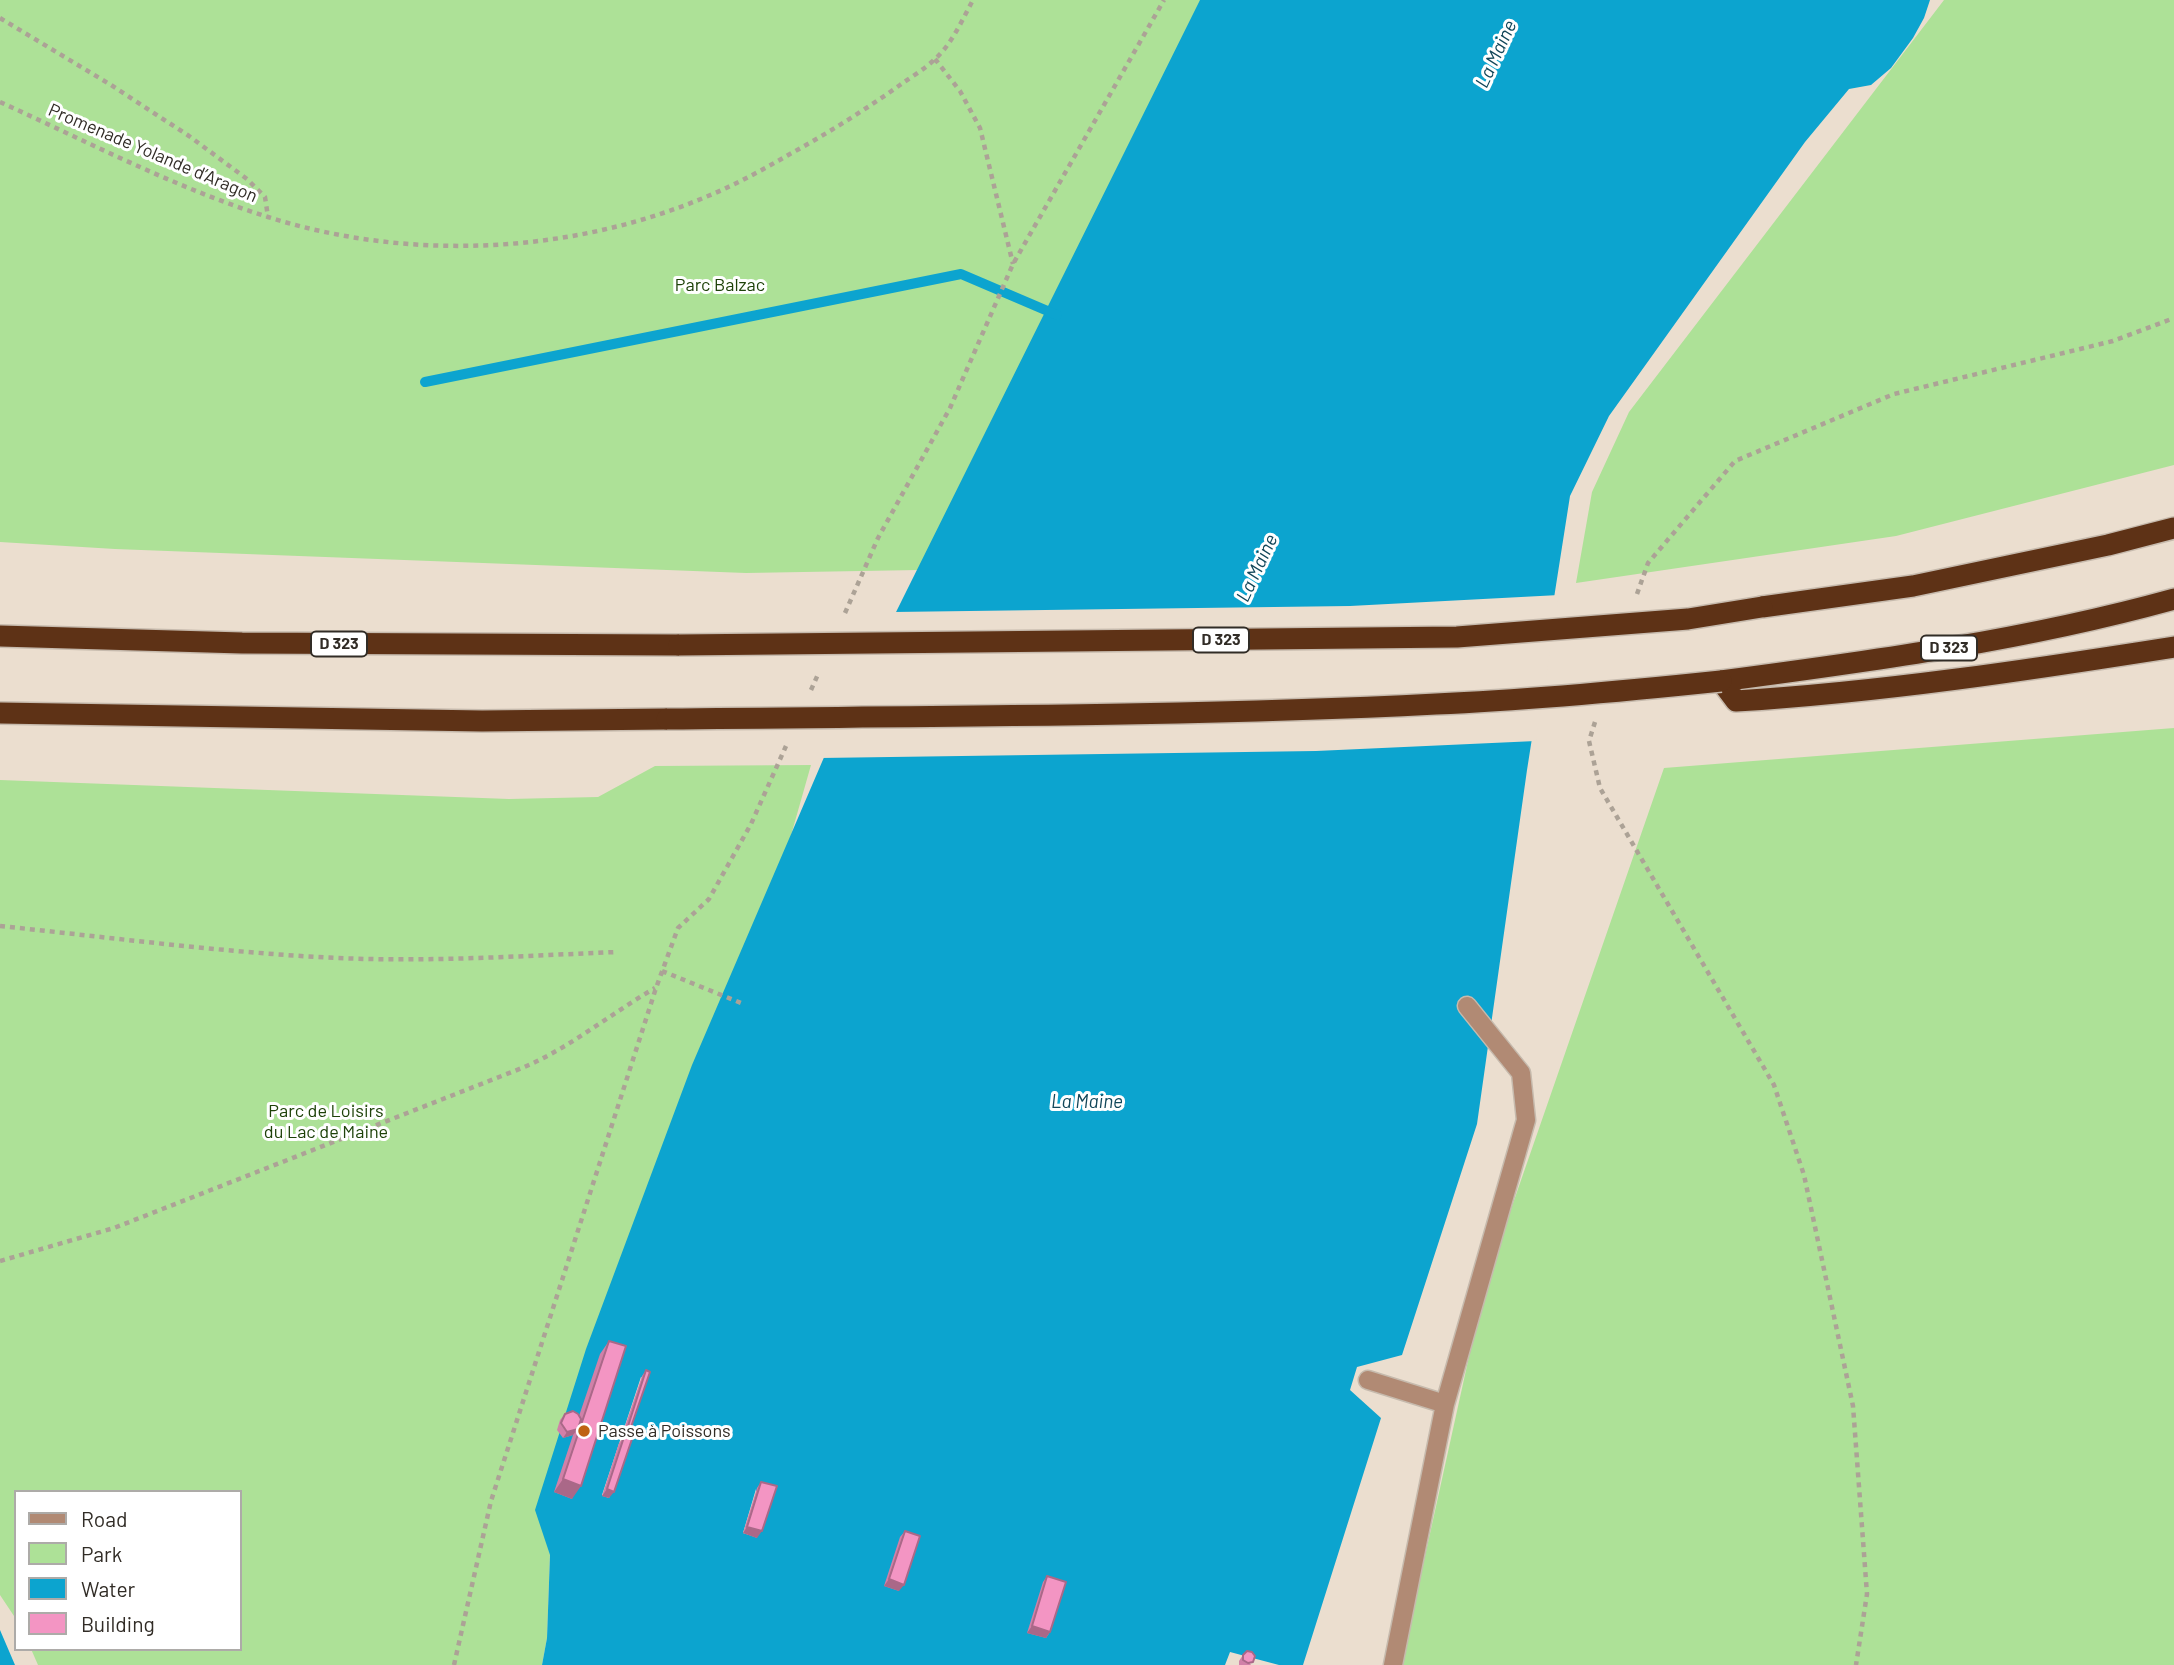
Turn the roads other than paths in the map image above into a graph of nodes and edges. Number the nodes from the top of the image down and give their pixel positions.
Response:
1 (2174, 528) edge
2 (2174, 598) edge
3 (0, 636) edge
4 (2174, 647) edge
5 (1721, 681) junction
6 (0, 713) edge
7 (1467, 1006) dead end
8 (1368, 1380) dead end
9 (1445, 1404) junction
10 (1392, 1665) edge

1 - 3 highway, D 323, bridge
2 - 5 highway, D 323
4 - 5 highway
5 - 6 highway, D 323, bridge
7 - 9 lane
8 - 9 lane
9 - 10 lane

